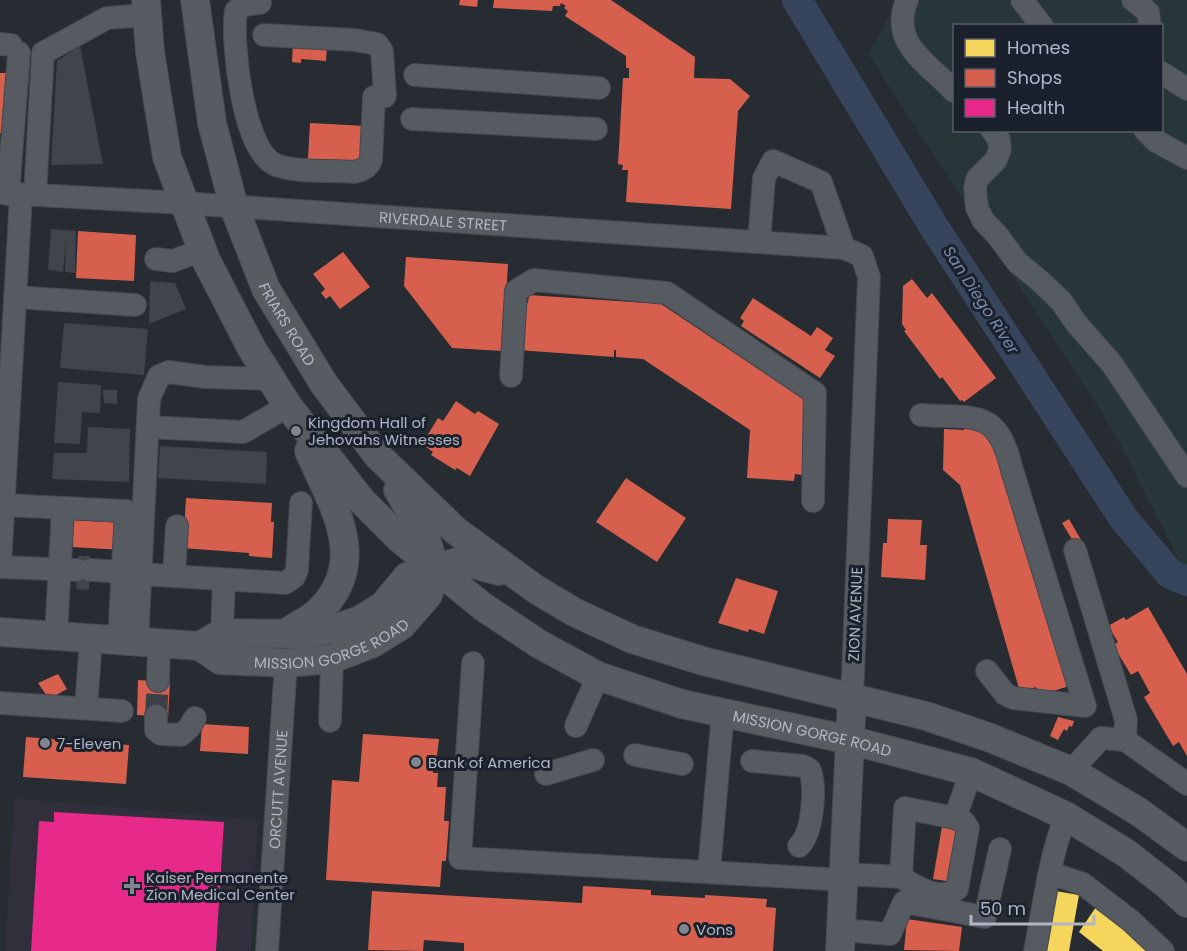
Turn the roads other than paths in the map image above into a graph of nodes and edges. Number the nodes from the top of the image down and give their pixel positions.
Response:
1 (195, 0) edge
2 (907, 0) edge
3 (1023, 0) edge
4 (1133, 0) edge
5 (260, 3) dead end
6 (147, 8) edge
7 (1041, 24) edge
8 (1150, 24) edge
9 (264, 35) dead end
10 (10, 47) edge
11 (1163, 74) edge
12 (415, 75) dead end
13 (599, 88) dead end
14 (1187, 89) edge
15 (953, 90) edge
16 (412, 119) dead end
17 (597, 129) dead end
18 (993, 132) edge
19 (1147, 132) edge
20 (1187, 158) edge
21 (16, 194) edge
22 (183, 203) junction
23 (234, 207) junction
24 (759, 242) junction
25 (844, 248) junction
26 (202, 250) junction
27 (156, 259) dead end
28 (15, 297) junction
29 (135, 305) dead end
30 (6, 336) edge
31 (512, 376) dead end
32 (271, 379) junction
33 (288, 406) junction
34 (921, 415) dead end
35 (148, 426) junction
36 (378, 456) junction
37 (3, 474) edge
38 (1187, 476) edge
39 (813, 501) dead end
40 (301, 503) dead end
41 (3, 505) junction
42 (63, 508) junction
43 (177, 526) dead end
44 (1075, 550) dead end
45 (0, 566) edge
46 (435, 569) junction
47 (76, 570) junction
48 (131, 573) junction
49 (513, 574) junction
50 (174, 576) junction
51 (224, 580) junction
52 (0, 632) edge
53 (284, 634) junction
54 (56, 636) junction
55 (211, 639) junction
56 (127, 642) junction
57 (332, 659) junction
58 (286, 663) junction
59 (473, 663) dead end
60 (987, 671) dead end
61 (597, 676) junction
62 (158, 681) tunnel mouth
63 (852, 698) junction
64 (0, 704) edge
65 (86, 708) junction
66 (122, 711) dead end
67 (723, 712) junction
68 (156, 716) tunnel mouth
69 (195, 718) dead end
70 (330, 720) dead end
71 (576, 726) dead end
72 (850, 740) junction
73 (1125, 740) junction
74 (635, 755) dead end
75 (592, 760) dead end
76 (752, 761) dead end
77 (682, 764) dead end
78 (1071, 771) junction
79 (971, 772) junction
80 (546, 774) dead end
81 (1187, 784) edge
82 (1066, 816) junction
83 (955, 818) junction
84 (799, 846) dead end
85 (1187, 846) edge
86 (1000, 849) dead end
87 (709, 871) junction
88 (1050, 873) junction
89 (845, 877) junction
90 (902, 877) junction
91 (1187, 903) edge
92 (841, 941) edge
93 (267, 951) edge
94 (1035, 951) edge
95 (1164, 951) edge

1 - 23 main road, FRIARS ROAD
2 - 15 street
3 - 7 street
4 - 8 street
5 - 9 street
6 - 21 street
6 - 22 main road
10 - 21 street
11 - 14 street
12 - 13 street
16 - 17 street
18 - 38 street
19 - 20 street
21 - 22 street, RIVERDALE STREET
21 - 28 street
22 - 23 street, RIVERDALE STREET
22 - 26 main road
23 - 24 street, RIVERDALE STREET
23 - 36 main road, FRIARS ROAD
24 - 25 street, RIVERDALE STREET
24 - 25 street
25 - 63 street, ZION AVENUE
26 - 27 street
26 - 32 main road
28 - 29 street
28 - 30 street
30 - 37 street
31 - 39 street
32 - 33 main road
32 - 35 street
33 - 35 street
33 - 46 main road
33 - 53 main road
34 - 60 street
35 - 48 street
36 - 46 main road
36 - 49 main road, FRIARS ROAD
37 - 41 street
40 - 51 street
41 - 42 street
41 - 45 street
42 - 47 street
42 - 48 street
43 - 50 street
44 - 73 street
45 - 47 street
46 - 49 main road
46 - 53 main road, MISSION GORGE ROAD
46 - 57 main road, MISSION GORGE ROAD
46 - 61 main road, MISSION GORGE ROAD
47 - 48 street
47 - 54 street
48 - 50 street
48 - 56 street
49 - 63 main road
50 - 51 street
51 - 55 street
52 - 54 main road, MISSION GORGE ROAD
53 - 55 main road, MISSION GORGE ROAD
54 - 56 main road, MISSION GORGE ROAD
55 - 56 main road, MISSION GORGE ROAD
55 - 58 main road, MISSION GORGE ROAD
56 - 62 street
56 - 65 street
57 - 58 main road, MISSION GORGE ROAD
57 - 70 street
58 - 93 street, ORCUTT AVENUE
59 - 87 street
61 - 67 main road, MISSION GORGE ROAD
61 - 71 street
63 - 72 main road, ZION AVENUE
63 - 78 main road
64 - 65 street
65 - 66 street
67 - 72 main road, MISSION GORGE ROAD
67 - 87 street
68 - 69 street
72 - 79 main road, MISSION GORGE ROAD
72 - 89 main road, ZION AVENUE
73 - 78 street
73 - 81 street
74 - 77 street
75 - 80 street
76 - 84 street
78 - 85 main road
79 - 82 main road, MISSION GORGE ROAD
79 - 83 street
82 - 88 street
82 - 91 main road, MISSION GORGE ROAD
83 - 90 street
83 - 90 street
86 - 92 street
87 - 89 street
88 - 94 street
88 - 95 street
89 - 90 street
89 - 92 main road, ZION AVENUE

